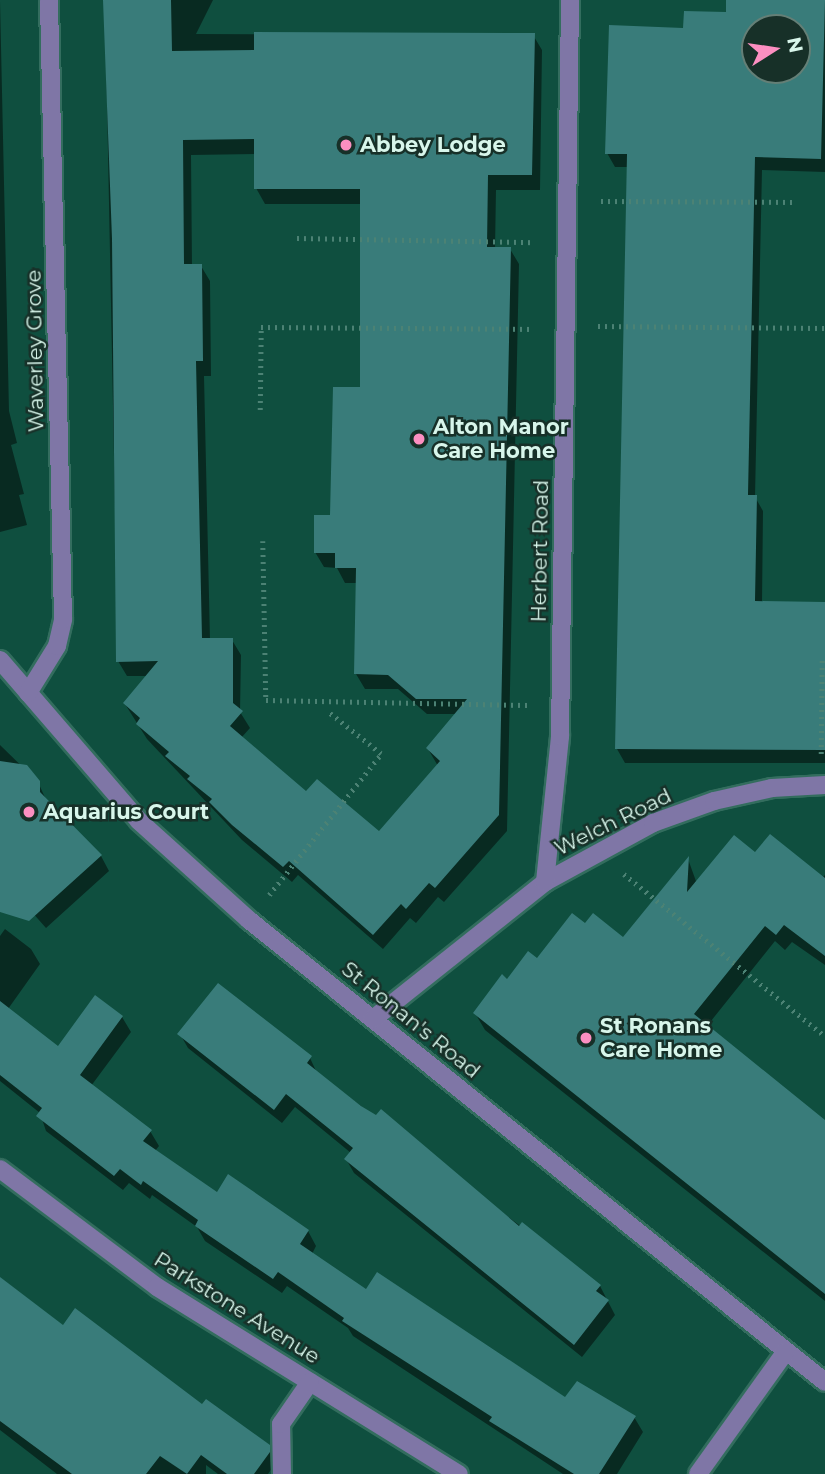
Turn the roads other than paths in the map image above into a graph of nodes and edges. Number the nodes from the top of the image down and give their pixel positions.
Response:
1 (49, 0) edge
2 (570, 0) edge
3 (0, 660) edge
4 (28, 693) junction
5 (823, 785) edge
6 (545, 882) junction
7 (373, 1019) junction
8 (0, 1169) edge
9 (786, 1351) junction
10 (310, 1382) junction
11 (825, 1382) edge
12 (282, 1474) edge
13 (458, 1474) edge
14 (698, 1474) edge

1 - 4 street, Waverley Grove
2 - 6 street, Herbert Road
3 - 4 street, St Ronan's Road
4 - 7 street, St Ronan's Road
5 - 6 street, Welch Road
6 - 7 street
7 - 9 street, St Ronan's Road
8 - 10 street, Parkstone Avenue
9 - 11 street, St Ronan's Road
9 - 14 street
10 - 12 street
10 - 13 street, Parkstone Avenue

